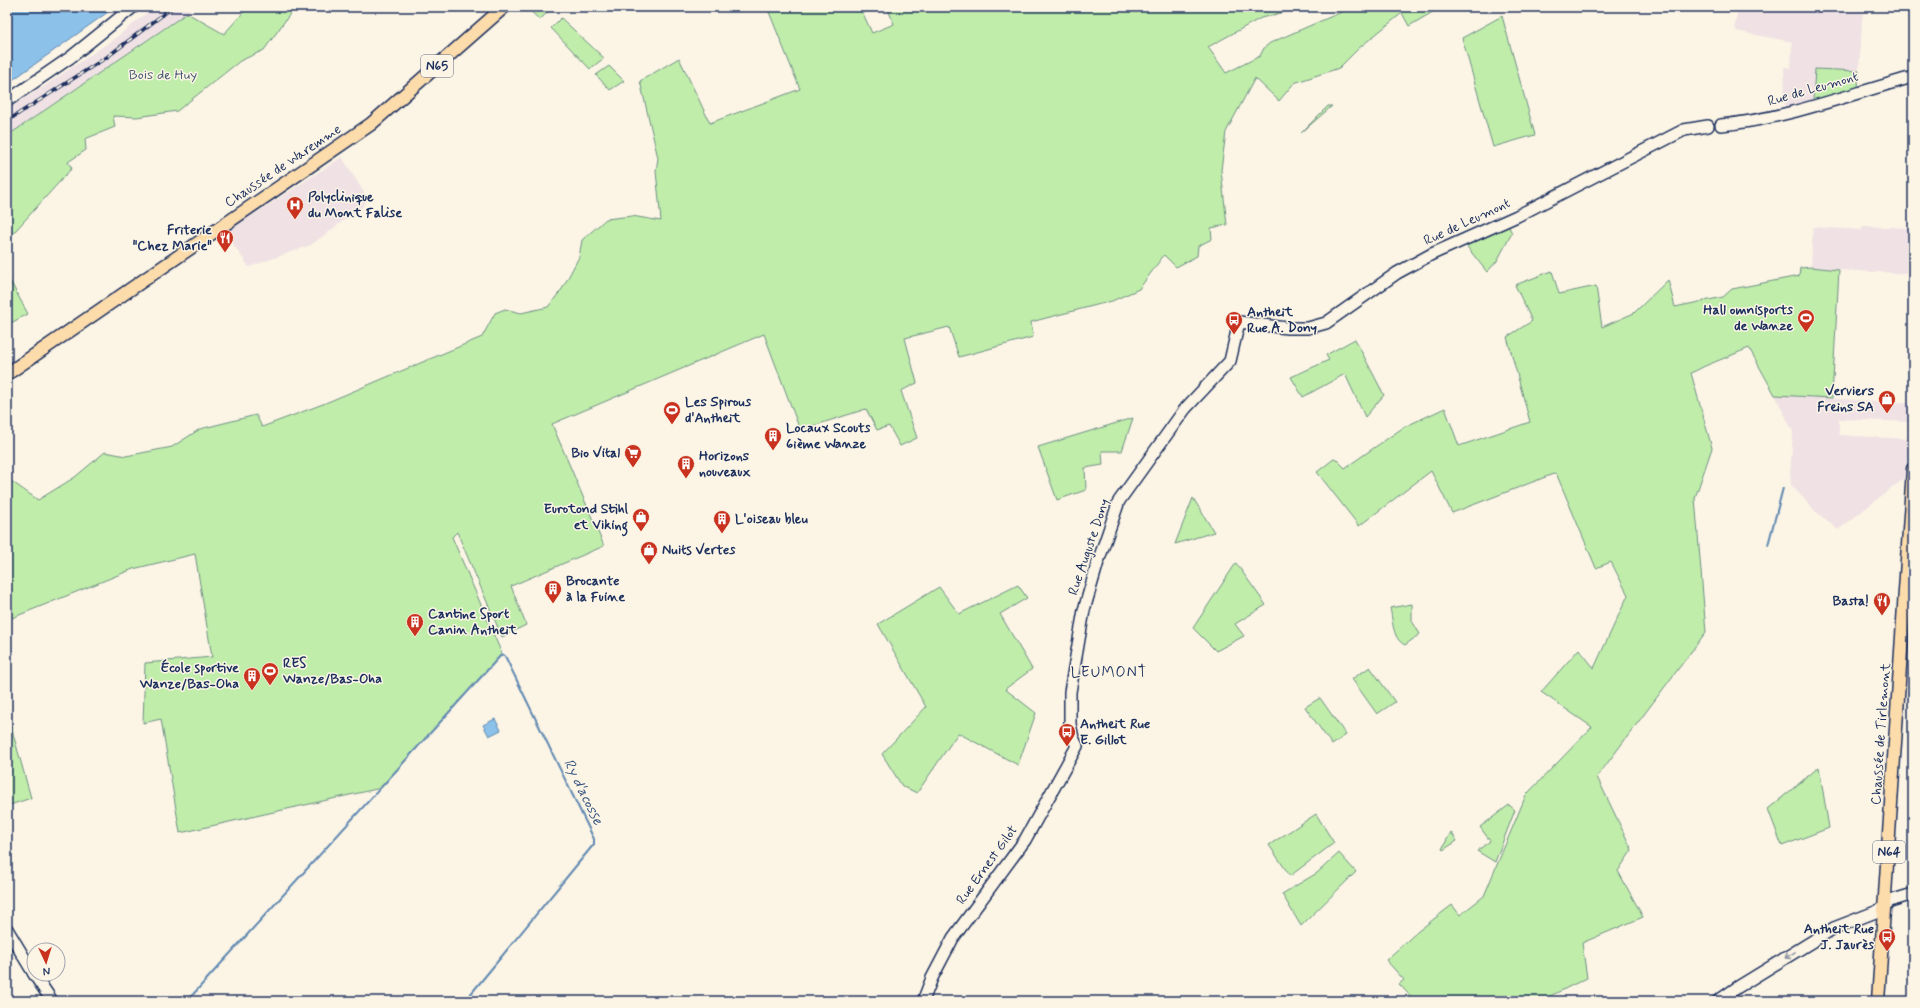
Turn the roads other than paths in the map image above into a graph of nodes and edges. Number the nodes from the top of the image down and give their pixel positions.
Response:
1 (133, 7) edge
2 (504, 7) edge
3 (1913, 76) edge
4 (7, 101) edge
5 (1239, 322) joint
6 (7, 374) edge
7 (1913, 469) edge
8 (1077, 746) joint
9 (1913, 894) edge
10 (1885, 904) junction
11 (7, 929) edge
12 (26, 961) edge
13 (39, 982) edge
14 (52, 1001) edge
15 (923, 1001) edge
16 (1718, 1001) edge
17 (1878, 1001) edge

1 - 4 street
2 - 6 main road, Chaussée de Waremme / N65
3 - 5 street, Rue de Leumont
5 - 8 street, Rue Auguste Dony
7 - 10 main road, Chaussée de Tirlemont / N64
8 - 15 street, Rue Ernest Gilot
9 - 10 street
10 -> 16 street
10 - 17 main road, Chaussée de Tirlemont / N64
11 - 12 street
13 - 14 street

